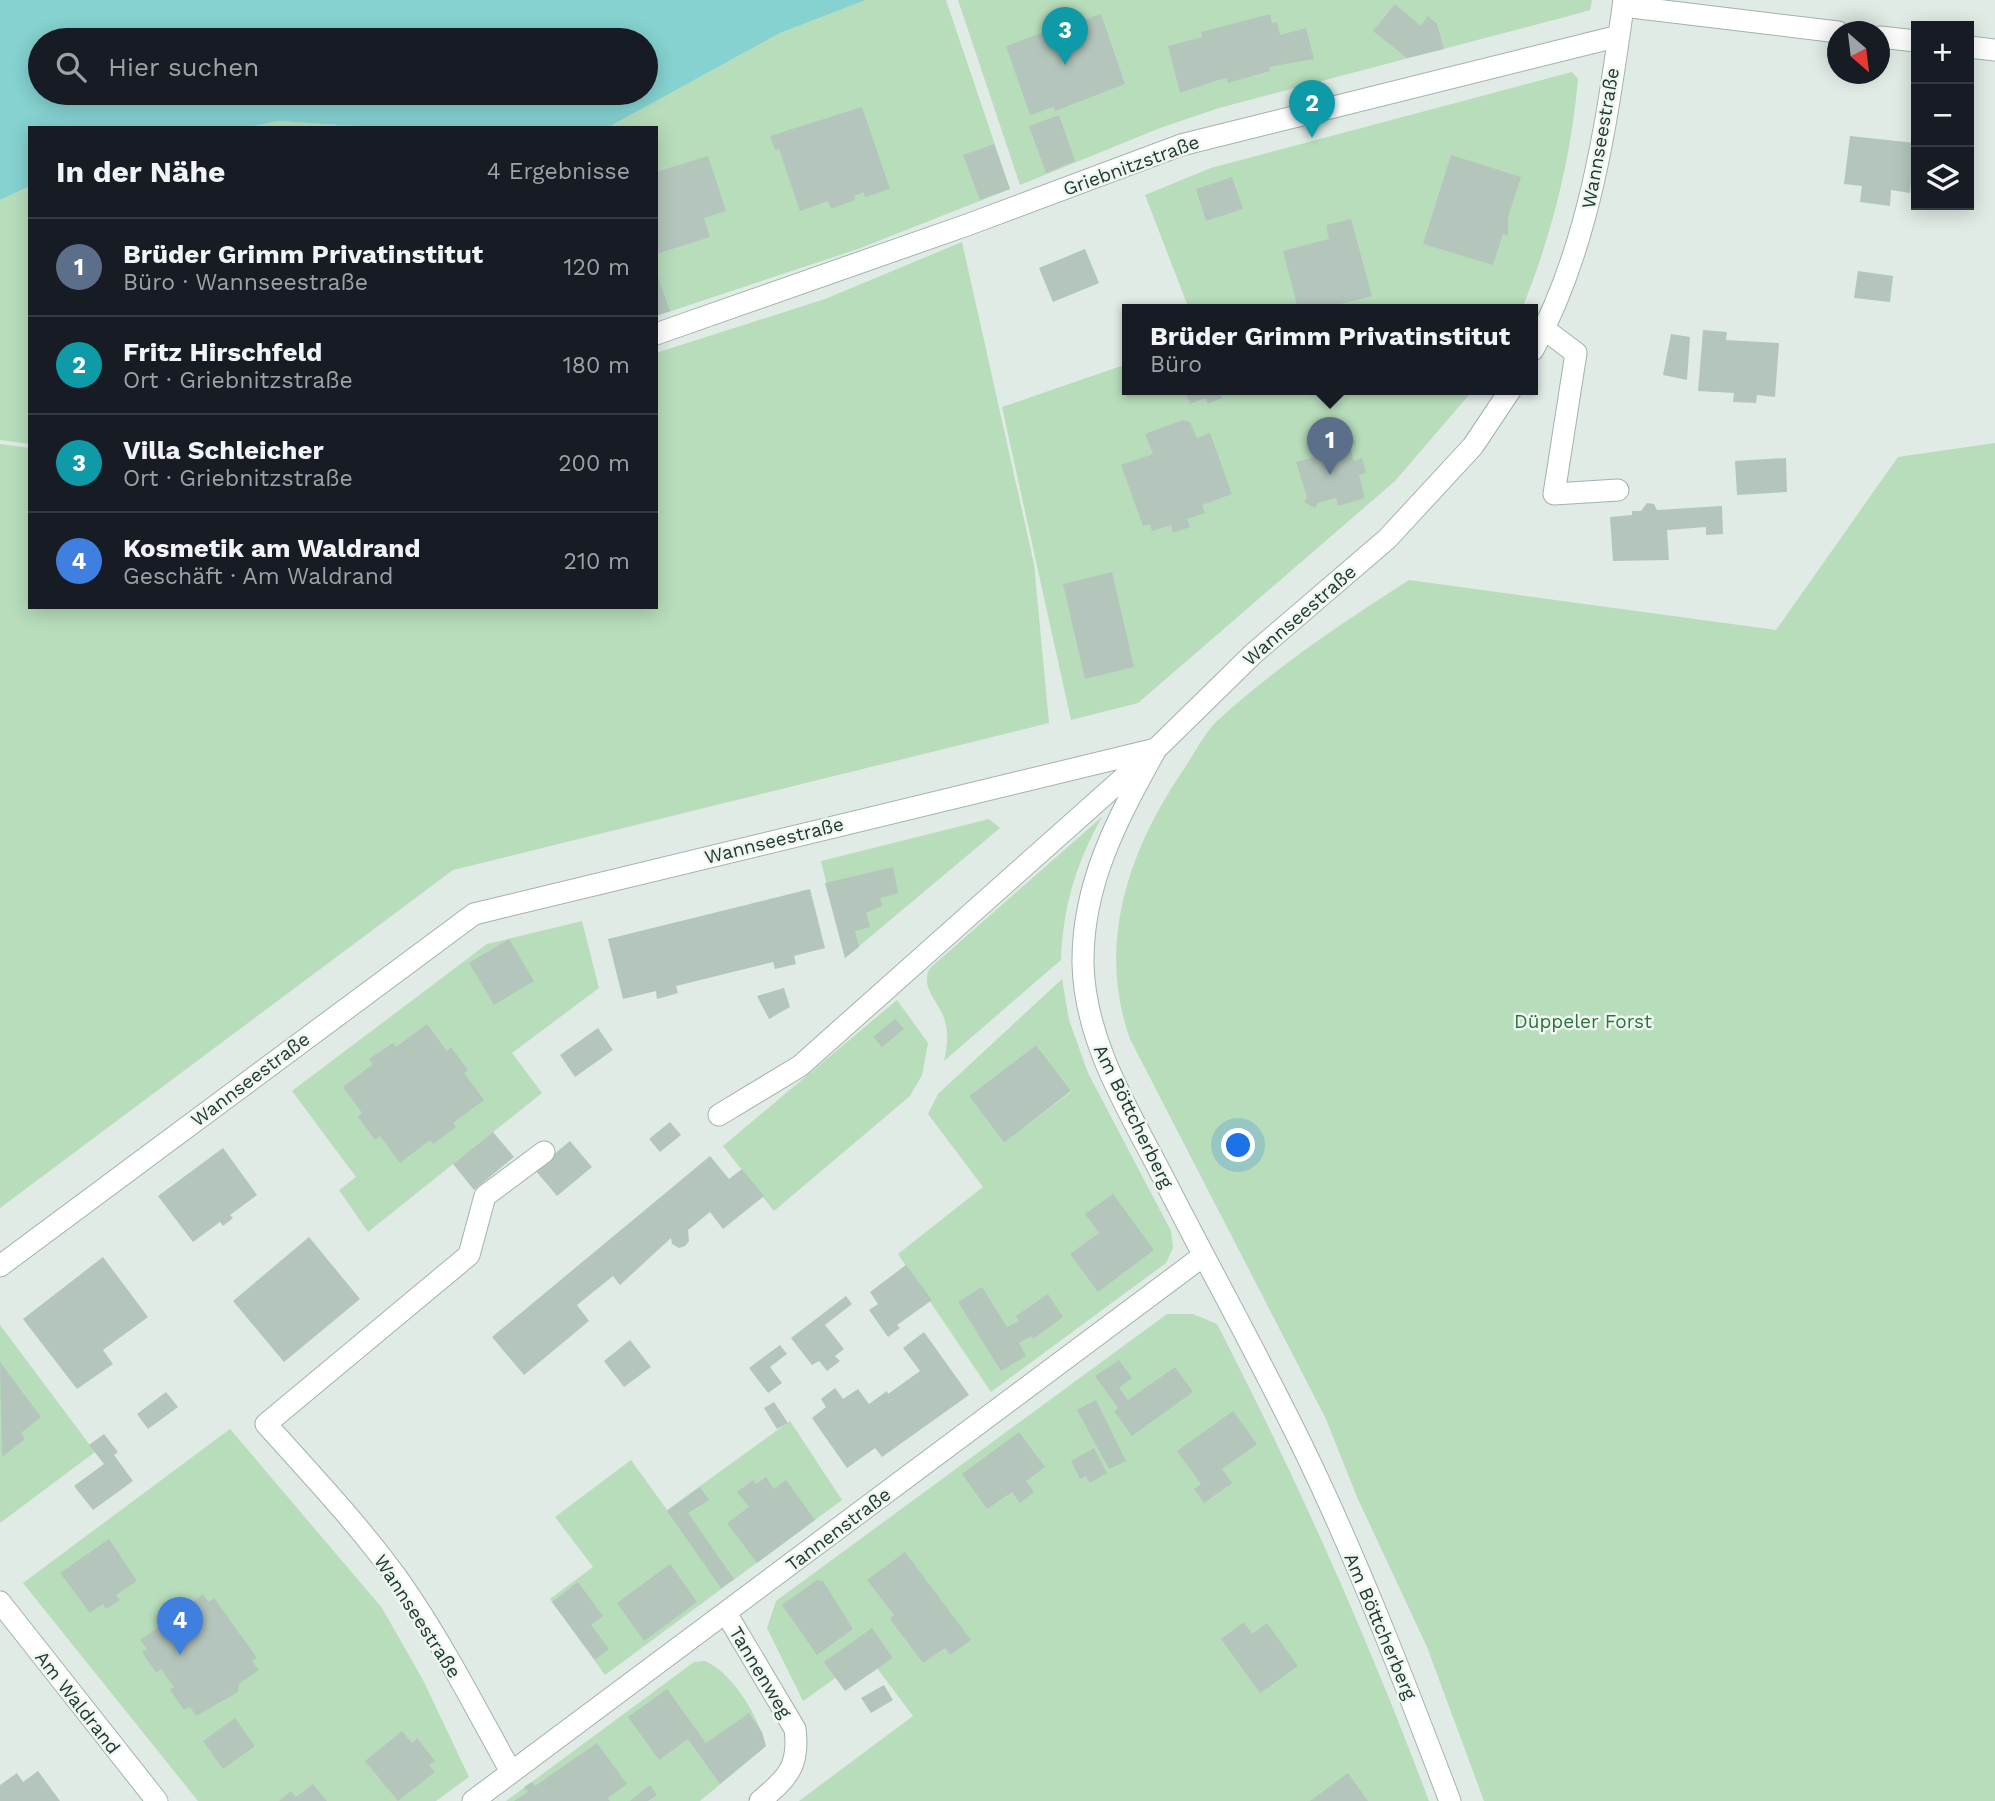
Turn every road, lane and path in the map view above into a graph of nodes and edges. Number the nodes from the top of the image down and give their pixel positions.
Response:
1 (1624, 3) edge
2 (1827, 31) edge
3 (1619, 36) junction
4 (1890, 38) edge
5 (1911, 40) edge
6 (1974, 48) edge
7 (1995, 50) edge
8 (1544, 329) junction
9 (658, 333) edge
10 (1538, 340) edge
11 (1507, 395) edge
12 (1618, 490) dead end
13 (1156, 749) junction
14 (719, 1115) dead end
15 (544, 1152) dead end
16 (1203, 1256) junction
17 (0, 1266) edge
18 (0, 1602) edge
19 (726, 1613) junction
20 (511, 1772) junction
21 (157, 1801) edge
22 (473, 1801) edge
23 (760, 1801) edge
24 (1450, 1801) edge

1 - 2 street
1 - 3 street, Wannseestraße
3 - 8 street, Wannseestraße
3 - 9 street, Griebnitzstraße
4 - 5 street
6 - 7 street
8 - 10 street, Wannseestraße
8 - 12 street
11 - 13 street, Wannseestraße
13 - 14 street
13 - 16 street, Am Böttcherberg
13 - 17 street, Wannseestraße
15 - 20 street, Wannseestraße
16 - 19 street, Tannenstraße
16 - 24 street, Am Böttcherberg
18 - 21 street, Am Waldrand
19 - 20 street, Tannenstraße
19 - 23 street, Tannenweg
20 - 22 street, Tannenstraße

